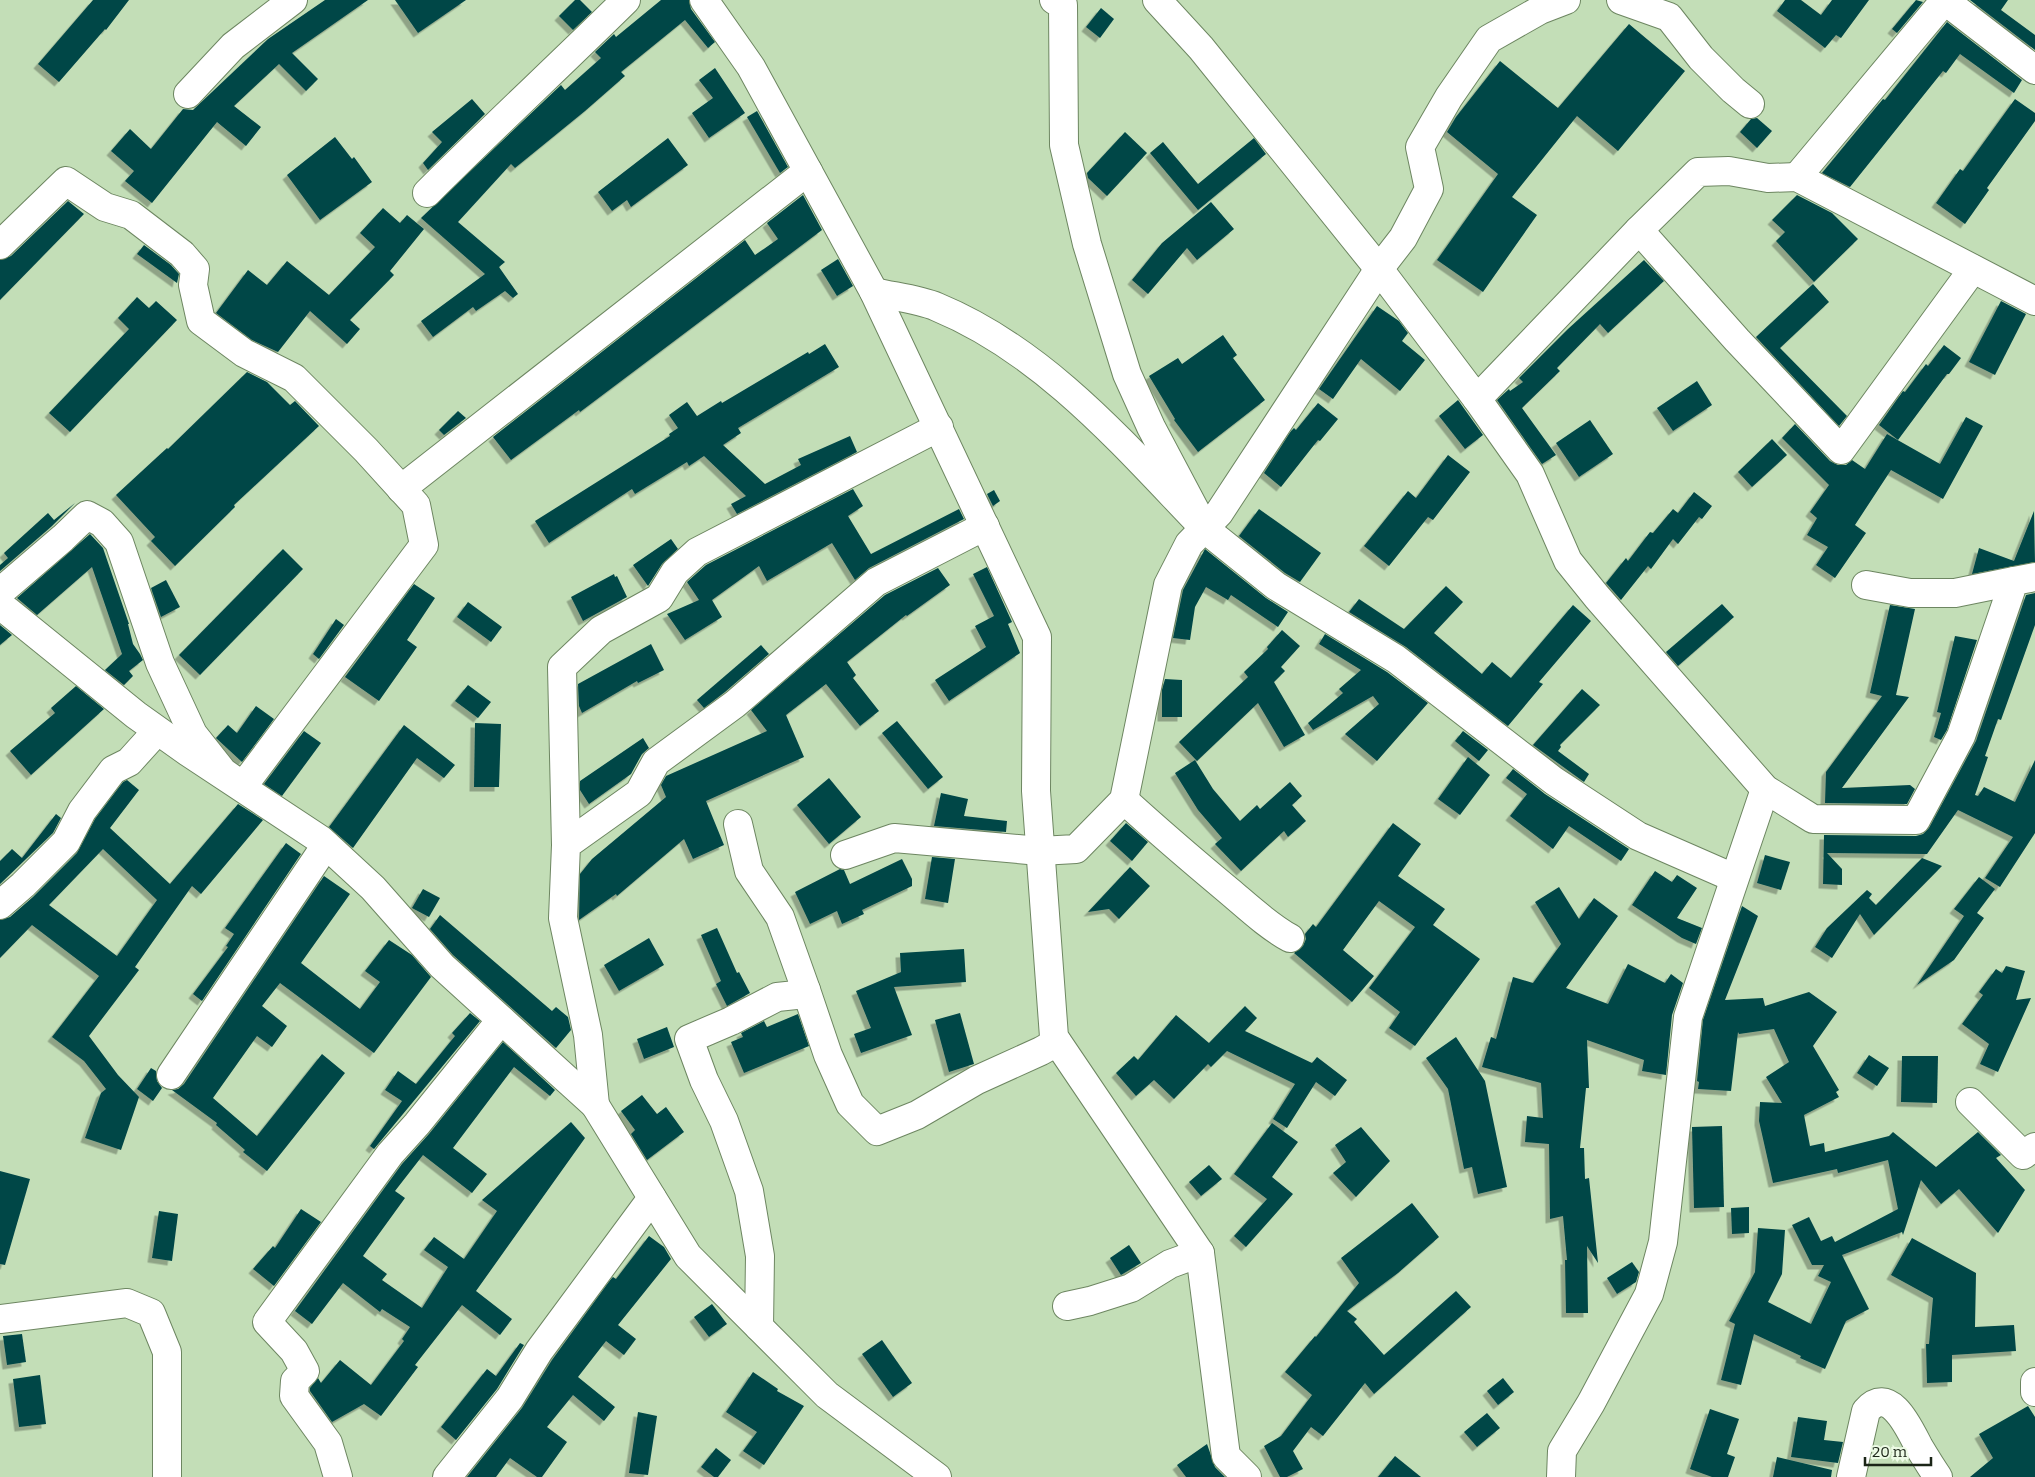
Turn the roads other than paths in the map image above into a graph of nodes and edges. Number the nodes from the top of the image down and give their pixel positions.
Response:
1 (293, 0) edge
2 (626, 0) edge
3 (704, 0) edge
4 (1157, 0) edge
5 (1566, 0) edge
6 (1621, 0) edge
7 (1945, 0) edge
8 (1061, 2) edge
9 (2035, 70) edge
10 (188, 94) dead end
11 (1750, 104) dead end
12 (808, 171) junction
13 (1797, 178) junction
14 (427, 193) dead end
15 (1639, 230) junction
16 (0, 245) edge
17 (1379, 269) junction
18 (1973, 269) junction
19 (874, 292) junction
20 (2035, 301) edge
21 (1477, 399) junction
22 (939, 427) junction
23 (401, 489) junction
24 (985, 526) junction
25 (1205, 529) junction
26 (2025, 579) edge
27 (1866, 586) dead end
28 (0, 592) edge
29 (0, 605) edge
30 (146, 723) junction
31 (1765, 789) junction
32 (1124, 800) junction
33 (738, 824) dead end
34 (326, 845) junction
35 (566, 845) junction
36 (1040, 851) junction
37 (845, 855) dead end
38 (1734, 878) junction
39 (0, 905) edge
40 (1290, 938) dead end
41 (806, 990) junction
42 (502, 1020) junction
43 (1057, 1042) junction
44 (170, 1075) dead end
45 (1970, 1102) dead end
46 (595, 1105) junction
47 (2031, 1158) edge
48 (652, 1198) junction
49 (1200, 1253) junction
50 (1067, 1306) dead end
51 (0, 1319) edge
52 (759, 1327) junction
53 (2035, 1382) edge
54 (2035, 1392) edge
55 (167, 1477) edge
56 (338, 1477) edge
57 (447, 1477) edge
58 (937, 1477) edge
59 (1247, 1477) edge
60 (1561, 1477) edge
61 (1852, 1477) edge
62 (1938, 1477) edge

1 - 10 street
2 - 14 street
3 - 12 street
4 - 17 street
5 - 17 street
6 - 11 street
7 - 9 street
7 - 13 street
8 - 25 street
12 - 19 street
12 - 23 street
13 - 15 street
13 - 18 street
15 - 18 street
15 - 21 street
16 - 23 street
17 - 21 street
17 - 25 street
18 - 20 street
19 - 22 street
19 - 25 street
21 - 31 street
22 - 24 street
22 - 35 street
23 - 28 street
24 - 35 street
24 - 36 street
25 - 32 street
25 - 38 street
26 - 27 street
26 - 31 street
29 - 30 street
30 - 34 street
30 - 39 street
31 - 38 street
32 - 36 street
32 - 40 street
33 - 41 street
34 - 42 street
34 - 44 street
35 - 46 street
36 - 37 street
36 - 43 street
38 - 60 street
41 - 43 street
41 - 52 street
42 - 46 street
42 - 56 street
43 - 49 street
45 - 47 street
46 - 48 street
48 - 52 street
48 - 57 street
49 - 50 street
49 - 59 street
51 - 55 street
52 - 58 street
53 - 54 street
61 - 62 street

